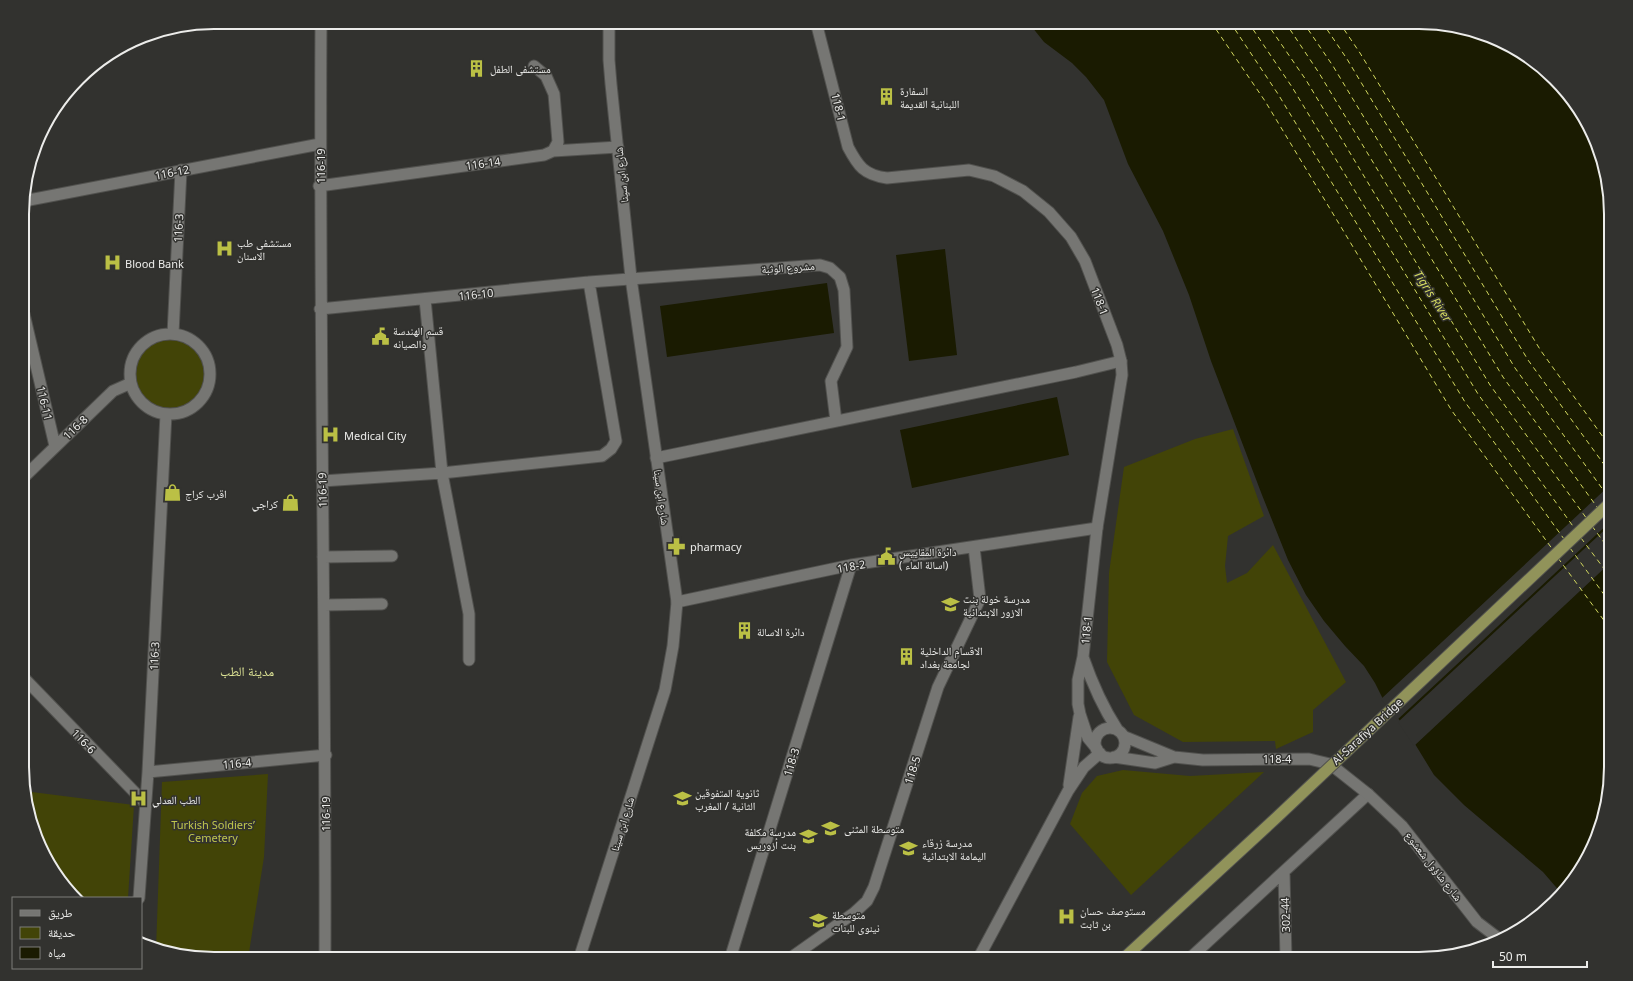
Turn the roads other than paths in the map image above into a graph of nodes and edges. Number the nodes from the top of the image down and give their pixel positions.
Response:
1 (321, 29) edge
2 (609, 29) edge
3 (818, 29) edge
4 (534, 66) dead end
5 (320, 144) junction
6 (618, 147) junction
7 (553, 151) junction
8 (181, 170) junction
9 (320, 186) junction
10 (29, 200) edge
11 (631, 278) junction
12 (589, 282) junction
13 (425, 299) junction
14 (320, 309) junction
15 (173, 334) junction
16 (29, 335) edge
17 (1122, 361) junction
18 (130, 383) junction
19 (166, 414) junction
20 (836, 421) junction
21 (55, 446) junction
22 (656, 458) junction
23 (29, 472) edge
24 (442, 473) junction
25 (322, 481) junction
26 (1604, 509) edge
27 (1097, 528) junction
28 (974, 547) junction
29 (392, 556) dead end
30 (323, 557) junction
31 (851, 565) junction
32 (677, 602) junction
33 (382, 604) dead end
34 (324, 605) junction
35 (1084, 657) junction
36 (468, 660) dead end
37 (29, 683) edge
38 (1080, 714) junction
39 (1120, 733) junction
40 (1098, 751) junction
41 (326, 756) junction
42 (1114, 757) junction
43 (1174, 757) junction
44 (148, 772) junction
45 (1068, 791) junction
46 (1368, 794) junction
47 (145, 803) junction
48 (1284, 872) junction
49 (139, 897) edge
50 (1495, 936) edge
51 (325, 952) edge
52 (581, 952) edge
53 (732, 952) edge
54 (799, 952) edge
55 (982, 952) edge
56 (1131, 952) edge
57 (1197, 952) edge
58 (1286, 952) edge

1 - 5 street, 116-19
2 - 6 street, شارع ابن سينا
3 - 17 street, 118-1
4 - 7 street
5 - 8 street, 116-12
5 - 9 street, 116-19
6 - 7 street, 116-14
6 - 11 street, شارع ابن سينا
7 - 9 street, 116-14
8 - 10 street, 116-12
8 - 15 street, 116-3
9 - 14 street, 116-19
11 - 12 street, 116-10
11 - 20 street, مشروع الوثبة
11 - 22 street, شارع ابن سينا
12 - 13 street, 116-10
12 - 24 street
13 - 14 street, 116-10
13 - 24 street
14 - 25 street, 116-19
15 - 18 street
15 - 19 street
16 - 21 street, 116-11
17 - 20 street
17 - 27 street, 118-1
18 - 19 street
18 - 21 street, 116-8
19 - 44 street, 116-3
20 - 22 street
21 - 23 street, 116-8
22 - 32 street, شارع ابن سينا
24 - 25 street
24 - 36 street
25 - 30 street, 116-19
26 - 56 main road, Al-Sarafiya Bridge, bridge
27 - 28 street, 118-2
27 - 35 street, 118-1
28 - 31 street, 118-2
28 - 54 street, 118-5
29 - 30 street
30 - 34 street, 116-19
31 - 32 street, 118-2
31 - 53 street, 118-3
32 - 52 street, شارع ابن سينا
33 - 34 street
34 - 41 street, 116-19
35 - 38 street, 118-1
35 - 39 street
37 - 47 street, 116-6
38 - 40 street, 118-1
38 - 45 street
39 - 40 street
39 - 42 street
39 - 43 street, 118-4
40 - 42 street
40 - 45 street
41 - 44 street, 116-4
41 - 51 street, 116-19
42 - 43 street, 118-4
43 - 46 street, 118-4
44 - 47 street, 116-3
45 - 55 street
46 - 48 street
46 - 50 street, شارع شاؤول شعشوع
47 - 49 street, 116-3
48 - 57 street
48 - 58 street, 302-44

